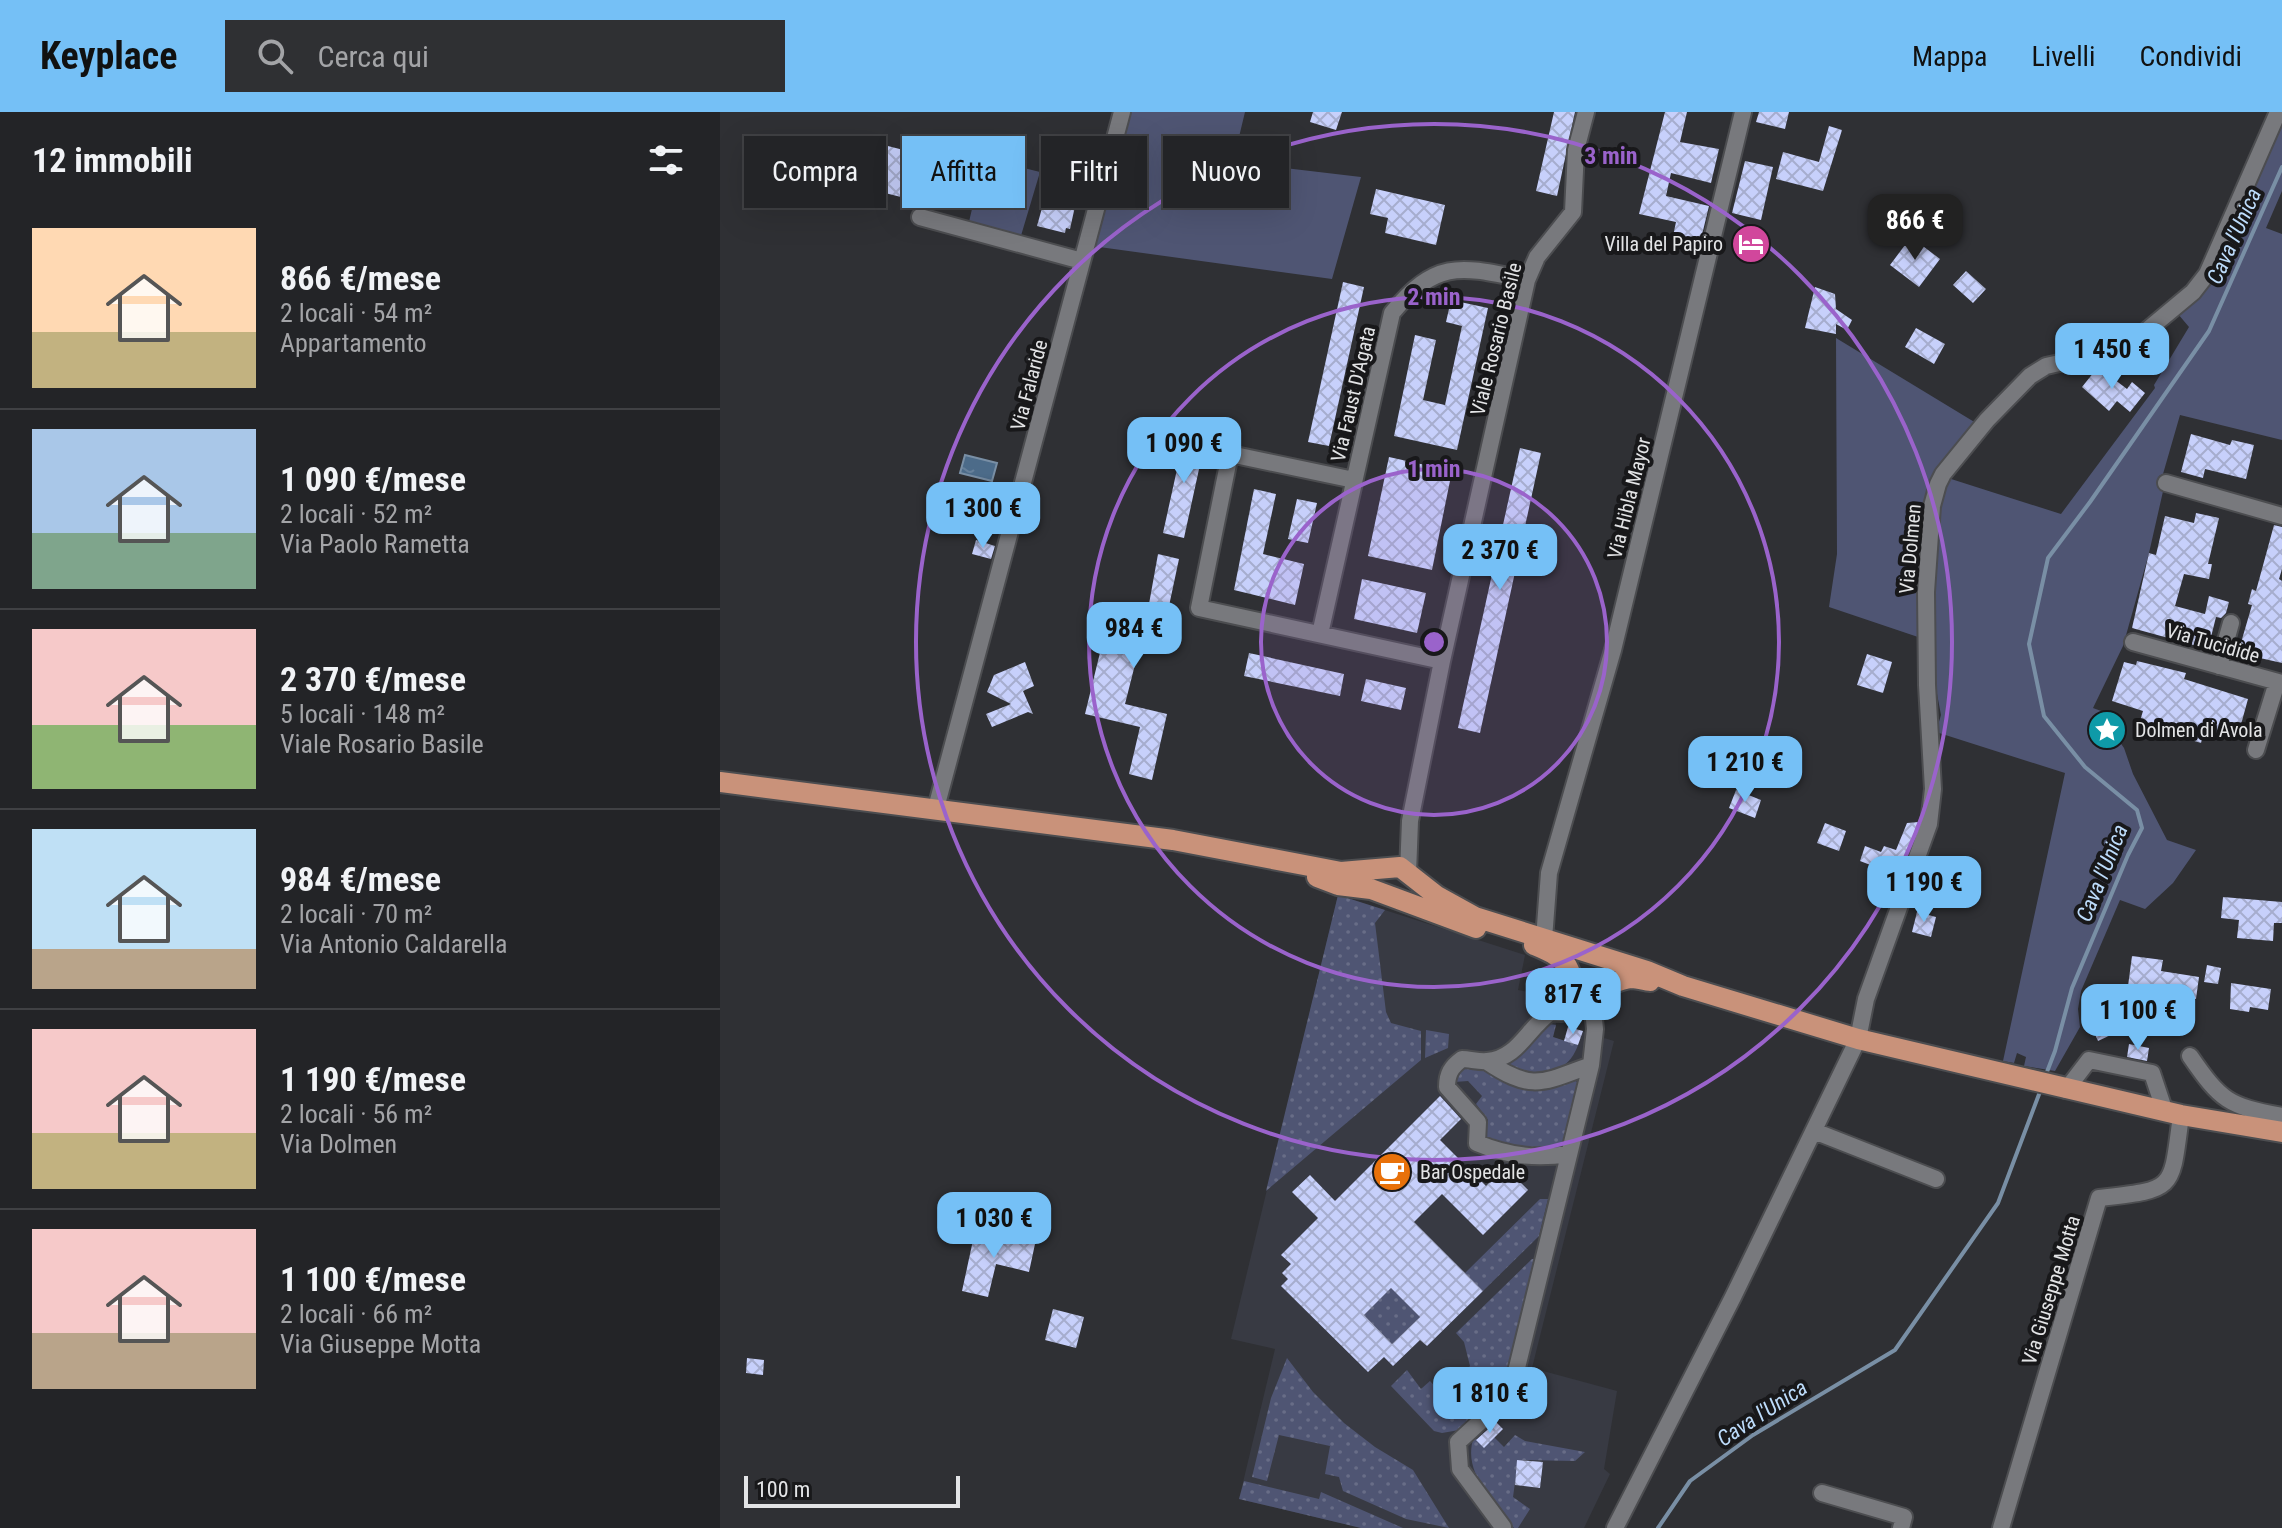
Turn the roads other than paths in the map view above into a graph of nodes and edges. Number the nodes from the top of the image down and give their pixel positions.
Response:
1 (1122, 112) edge
2 (1586, 112) edge
3 (1743, 112) edge
4 (2278, 112) edge
5 (920, 217) dead end
6 (1082, 261) junction
7 (1527, 280) junction
8 (1354, 480) junction
9 (2166, 483) dead end
10 (2282, 516) edge
11 (2231, 623) dead end
12 (1320, 634) junction
13 (2133, 642) dead end
14 (1442, 661) junction
15 (2219, 666) junction
16 (2280, 682) edge
17 (2256, 750) dead end
18 (720, 782) edge
19 (936, 808) junction
20 (1276, 861) junction
21 (1399, 872) junction
22 (1390, 897) junction
23 (1544, 939) junction
24 (1592, 956) junction
25 (1569, 970) junction
26 (1683, 986) junction
27 (1596, 995) junction
28 (1858, 1039) junction
29 (2190, 1056) dead end
30 (1486, 1061) junction
31 (1591, 1065) junction
32 (2060, 1088) junction
33 (2173, 1114) junction
34 (2279, 1129) edge
35 (1814, 1131) junction
36 (1569, 1154) junction
37 (1936, 1179) dead end
38 (1822, 1493) dead end
39 (1503, 1527) edge
40 (1615, 1528) edge
41 (1901, 1528) edge
42 (2001, 1528) edge

1 - 6 street, Via Falaride
2 - 7 street, Viale Rosario Basile
3 - 23 street, Via Hibla Mayor
4 - 28 street, Via Dolmen
5 - 6 street
6 - 19 street, Via Falaride
7 - 8 street, Via Faust D'Agata
7 - 14 street, Viale Rosario Basile
8 - 12 street, Via Faust D'Agata
8 - 12 street
9 - 10 street
11 - 15 street
12 - 14 street
13 - 15 street, Via Tucidide
14 - 21 street, Viale Rosario Basile
15 - 16 street, Via Tucidide
16 - 17 street
18 - 19 main road
19 - 20 main road
20 - 21 main road
20 - 22 main road
21 - 22 main road
21 - 23 main road
22 - 25 main road
23 - 24 main road
24 - 25 main road
24 - 26 main road
24 - 27 main road
25 - 27 main road
26 - 27 main road
26 - 28 main road
27 - 30 street
27 - 31 street
28 - 32 main road
28 - 35 street, Via Dolmen
29 - 34 street
30 - 31 street
30 - 36 street
31 - 36 street
32 - 33 main road
32 - 33 street
33 - 34 main road
33 - 42 street, Via Giuseppe Motta
35 - 37 street
35 - 40 street, Via Dolmen
36 - 39 street
38 - 41 street

